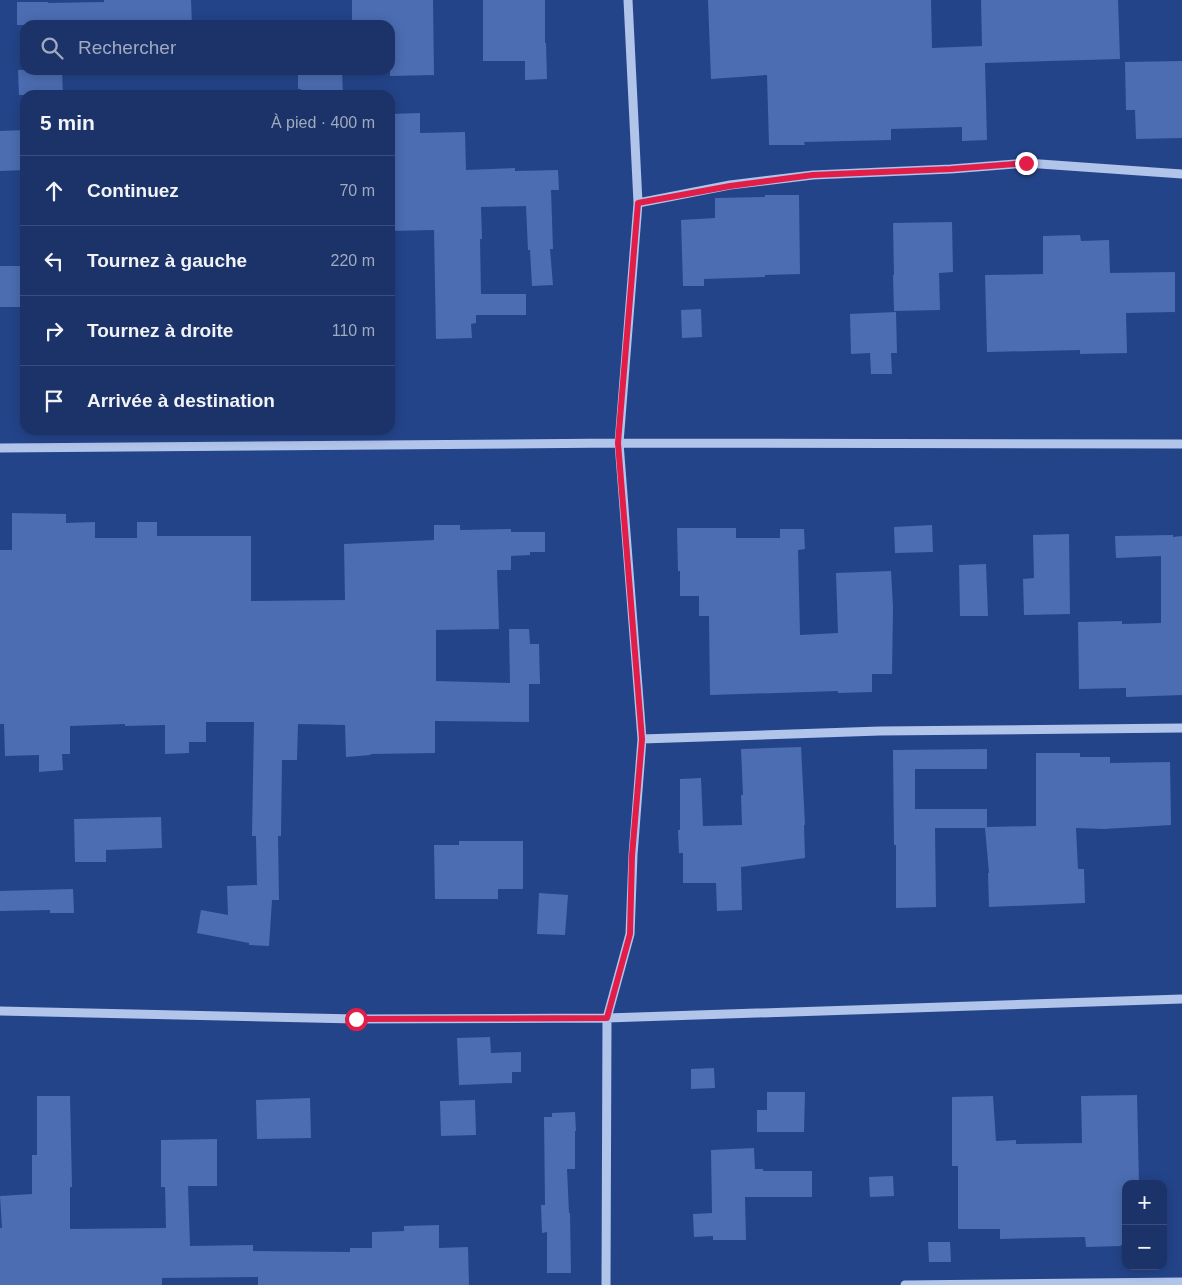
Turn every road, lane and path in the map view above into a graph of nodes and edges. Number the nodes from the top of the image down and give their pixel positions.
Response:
1 (628, 0) edge
2 (1182, 174) edge
3 (638, 203) junction
4 (618, 443) junction
5 (1182, 444) edge
6 (0, 448) edge
7 (1182, 728) edge
8 (642, 739) junction
9 (1182, 999) edge
10 (0, 1010) edge
11 (607, 1018) junction
12 (1182, 1282) edge
13 (606, 1285) edge
14 (905, 1285) edge

1 - 3 street
2 - 3 street
3 - 4 street
4 - 5 street
4 - 6 street
4 - 8 street
7 - 8 street
8 - 11 street
9 - 11 street
10 - 11 street
11 - 13 street
12 - 14 street

